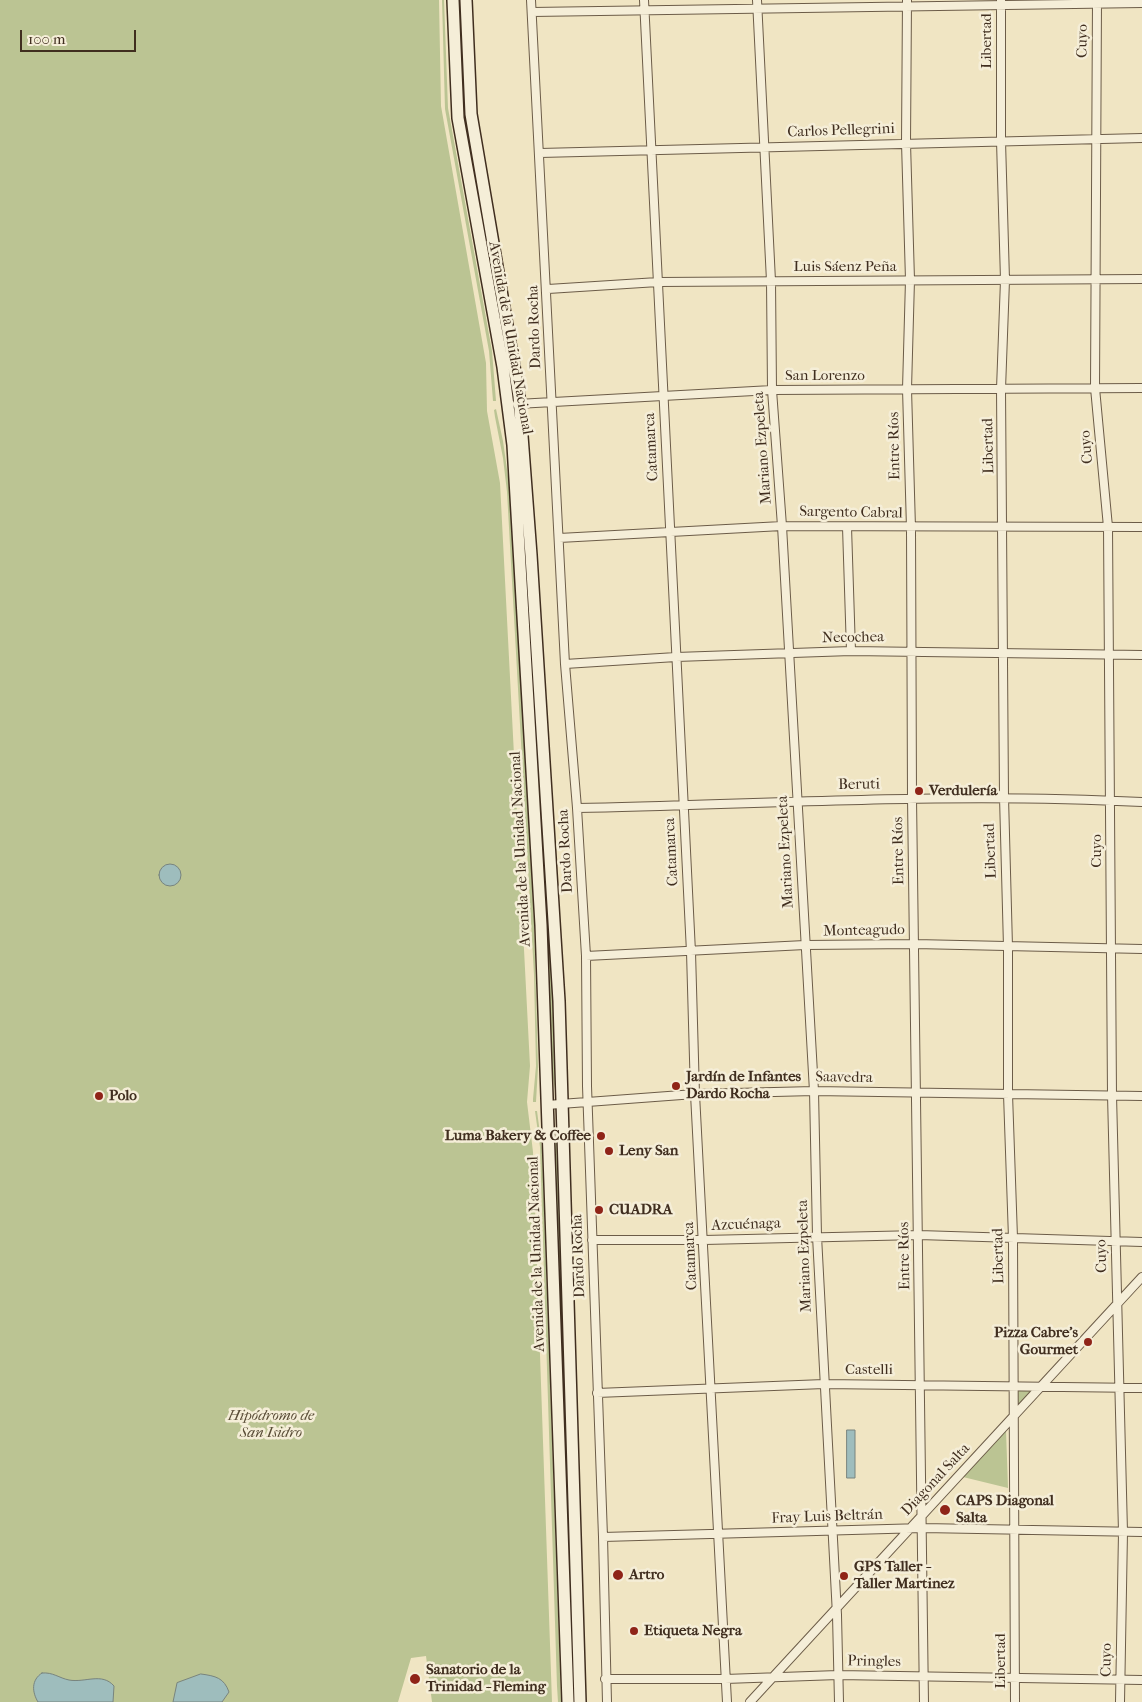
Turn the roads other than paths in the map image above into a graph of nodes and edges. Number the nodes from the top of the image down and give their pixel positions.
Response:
1 (453, 0) edge
2 (466, 0) edge
3 (531, 0) edge
4 (644, 0) edge
5 (1097, 1) edge
6 (1001, 2) edge
7 (907, 3) edge
8 (1142, 3) edge
9 (757, 4) edge
10 (645, 10) junction
11 (532, 12) junction
12 (1096, 138) junction
13 (1142, 138) edge
14 (1001, 140) junction
15 (906, 143) junction
16 (765, 147) junction
17 (651, 150) junction
18 (540, 153) junction
19 (1096, 279) junction
20 (1142, 279) edge
21 (910, 280) junction
22 (1005, 280) junction
23 (771, 281) junction
24 (658, 282) junction
25 (548, 289) junction
26 (1095, 388) junction
27 (1142, 388) edge
28 (907, 389) junction
29 (1001, 389) junction
30 (772, 390) junction
31 (663, 396) junction
32 (514, 404) junction
33 (552, 404) junction
34 (782, 526) junction
35 (1004, 526) junction
36 (847, 527) junction
37 (1108, 527) junction
38 (1142, 527) edge
39 (911, 528) junction
40 (670, 533) junction
41 (559, 538) junction
42 (912, 650) junction
43 (851, 651) junction
44 (788, 652) junction
45 (1004, 653) junction
46 (1110, 654) junction
47 (1142, 655) edge
48 (676, 657) junction
49 (565, 664) junction
50 (1004, 797) junction
51 (912, 798) junction
52 (798, 800) junction
53 (1111, 800) junction
54 (1142, 802) edge
55 (684, 806) junction
56 (577, 808) junction
57 (915, 944) junction
58 (805, 946) junction
59 (1008, 947) junction
60 (1111, 949) junction
61 (1142, 950) edge
62 (691, 952) junction
63 (586, 956) junction
64 (814, 1091) junction
65 (917, 1092) junction
66 (695, 1094) junction
67 (1008, 1094) junction
68 (1112, 1095) junction
69 (1142, 1096) edge
70 (588, 1102) junction
71 (562, 1104) junction
72 (547, 1105) junction
73 (919, 1234) junction
74 (817, 1236) junction
75 (1013, 1238) junction
76 (592, 1240) junction
77 (704, 1240) junction
78 (1115, 1240) junction
79 (1142, 1242) edge
80 (1142, 1277) edge
81 (1118, 1303) junction
82 (824, 1384) junction
83 (921, 1384) junction
84 (1014, 1386) junction
85 (1042, 1386) junction
86 (711, 1388) junction
87 (1120, 1388) junction
88 (1142, 1388) edge
89 (597, 1393) junction
90 (1014, 1416) junction
91 (922, 1515) junction
92 (910, 1528) junction
93 (923, 1528) junction
94 (1015, 1530) junction
95 (832, 1531) junction
96 (1123, 1532) junction
97 (1142, 1532) edge
98 (718, 1534) junction
99 (603, 1537) junction
100 (837, 1608) junction
101 (838, 1675) junction
102 (925, 1676) junction
103 (1014, 1677) junction
104 (772, 1678) junction
105 (605, 1679) junction
106 (726, 1679) junction
107 (1120, 1680) junction
108 (1142, 1680) edge
109 (568, 1702) edge
110 (580, 1702) edge
111 (606, 1702) edge
112 (727, 1702) edge
113 (750, 1702) edge
114 (839, 1702) edge
115 (924, 1702) edge
116 (1015, 1702) edge
117 (1120, 1702) edge

1 - 32 main road, Avenida de la Unidad Nacional
2 - 32 main road, Avenida de la Unidad Nacional
3 - 11 street, Dardo Rocha
4 - 10 street, Catamarca
5 - 6 street
5 - 8 street
5 - 12 street, Cuyo
6 - 7 street
6 - 14 street, Libertad
7 - 9 street
7 - 15 street, Entre Ríos
9 - 10 street
9 - 16 street, Mariano Ezpeleta
10 - 11 street
10 - 17 street, Catamarca
11 - 18 street, Dardo Rocha
12 - 13 street, Carlos Pellegrini
12 - 14 street, Carlos Pellegrini
12 - 19 street, Cuyo
14 - 15 street, Carlos Pellegrini
14 - 22 street, Libertad
15 - 16 street, Carlos Pellegrini
15 - 21 street, Entre Ríos
16 - 17 street, Carlos Pellegrini
16 - 23 street, Mariano Ezpeleta
17 - 18 street, Carlos Pellegrini
17 - 24 street, Catamarca
18 - 25 street, Dardo Rocha
19 - 20 street, Luis Sáenz Peña
19 - 22 street, Luis Sáenz Peña
19 - 26 street, Cuyo
21 - 22 street, Luis Sáenz Peña
21 - 23 street, Luis Sáenz Peña
21 - 28 street, Entre Ríos
22 - 29 street, Libertad
23 - 24 street, Luis Sáenz Peña
23 - 30 street, Mariano Ezpeleta
24 - 25 street, Luis Sáenz Peña
24 - 31 street, Catamarca
25 - 33 street, Dardo Rocha
26 - 27 street, San Lorenzo
26 - 29 street, San Lorenzo
26 - 37 street, Cuyo
28 - 29 street, San Lorenzo
28 - 30 street, San Lorenzo
28 - 39 street, Entre Ríos
29 - 35 street, Libertad
30 - 31 street, San Lorenzo
30 - 34 street, Mariano Ezpeleta
31 - 33 street, San Lorenzo
31 - 40 street, Catamarca
32 - 33 street, San Lorenzo
32 - 71 main road, Avenida de la Unidad Nacional
32 - 72 main road, Avenida de la Unidad Nacional
33 - 41 street, Dardo Rocha
34 - 36 street, Sargento Cabral
34 - 40 street, Sargento Cabral
34 - 44 street, Mariano Ezpeleta
35 - 37 street, Sargento Cabral
35 - 39 street, Sargento Cabral
35 - 45 street, Libertad
36 - 39 street, Sargento Cabral
36 - 43 street
37 - 38 street, Sargento Cabral
37 - 46 street, Cuyo
39 - 42 street, Entre Ríos
40 - 41 street, Sargento Cabral
40 - 48 street, Catamarca
41 - 49 street, Dardo Rocha
42 - 43 street, Necochea
42 - 45 street, Necochea
42 - 51 street, Entre Ríos
43 - 44 street, Necochea
44 - 48 street, Necochea
44 - 52 street, Mariano Ezpeleta
45 - 46 street, Necochea
45 - 50 street, Libertad
46 - 47 street, Necochea
46 - 53 street, Cuyo
48 - 49 street, Necochea
48 - 55 street, Catamarca
49 - 56 street, Dardo Rocha
50 - 51 street, Beruti
50 - 53 street, Beruti
50 - 59 street, Libertad
51 - 52 street, Beruti
51 - 57 street, Entre Ríos
52 - 55 street, Beruti
52 - 58 street, Mariano Ezpeleta
53 - 54 street, Beruti
53 - 60 street, Cuyo
55 - 56 street, Beruti
55 - 62 street, Catamarca
56 - 63 street, Dardo Rocha
57 - 58 street, Monteagudo
57 - 59 street, Monteagudo
57 - 65 street, Entre Ríos
58 - 62 street, Monteagudo
58 - 64 street, Mariano Ezpeleta
59 - 60 street, Monteagudo
59 - 67 street, Libertad
60 - 61 street, Monteagudo
60 - 68 street, Cuyo
62 - 63 street, Monteagudo
62 - 66 street, Catamarca
63 - 70 street, Dardo Rocha
64 - 65 street, Saavedra
64 - 66 street, Saavedra
64 - 74 street, Mariano Ezpeleta
65 - 67 street, Saavedra
65 - 73 street, Entre Ríos
66 - 70 street, Saavedra
66 - 77 street, Catamarca
67 - 68 street, Saavedra
67 - 75 street, Libertad
68 - 69 street, Saavedra
68 - 78 street, Cuyo
70 - 71 street, Saavedra
70 - 76 street, Dardo Rocha
71 - 72 street, Saavedra
71 - 110 main road, Avenida de la Unidad Nacional
72 - 109 main road, Avenida de la Unidad Nacional
73 - 74 street, Azcuénaga
73 - 75 street, Azcuénaga
73 - 83 street, Entre Ríos
74 - 77 street, Azcuénaga
74 - 82 street, Mariano Ezpeleta
75 - 78 street, Azcuénaga
75 - 84 street, Libertad
76 - 77 street, Azcuénaga
76 - 89 street, Dardo Rocha
77 - 86 street, Catamarca
78 - 79 street, Azcuénaga
78 - 81 street, Cuyo
80 - 81 street, Diagonal Salta
81 - 85 street, Diagonal Salta
81 - 87 street, Cuyo
82 - 83 street, Castelli
82 - 86 street, Castelli
82 - 95 street, Mariano Ezpeleta
83 - 84 street, Castelli
83 - 91 street, Entre Ríos
84 - 85 street, Castelli
84 - 90 street, Libertad
85 - 87 street, Castelli
85 - 90 street, Diagonal Salta
86 - 89 street, Castelli
86 - 98 street, Catamarca
87 - 88 street, Castelli
87 - 96 street, Cuyo
89 - 99 street, Dardo Rocha
90 - 91 street, Diagonal Salta
90 - 94 street, Libertad
91 - 92 street, Diagonal Salta
91 - 93 street, Entre Ríos
92 - 93 street, Fray Luis Beltrán
92 - 95 street, Fray Luis Beltrán
92 - 100 street, Diagonal Salta
93 - 94 street, Fray Luis Beltrán
93 - 102 street, Entre Ríos
94 - 96 street, Fray Luis Beltrán
94 - 103 street, Libertad
95 - 98 street, Fray Luis Beltrán
95 - 100 street, Mariano Ezpeleta
96 - 97 street, Fray Luis Beltrán
96 - 107 street, Cuyo
98 - 99 street, Fray Luis Beltrán
98 - 106 street, Catamarca
99 - 105 street, Dardo Rocha
100 - 101 street, Mariano Ezpeleta
100 - 104 street, Diagonal Salta
101 - 102 street, Pringles
101 - 104 street, Pringles
101 - 114 street, Mariano Ezpeleta
102 - 103 street, Pringles
102 - 115 street, Entre Ríos
103 - 107 street, Pringles
103 - 116 street, Libertad
104 - 106 street, Pringles
104 - 113 street, Diagonal Salta
105 - 106 street, Pringles
105 - 111 street, Dardo Rocha
106 - 112 street, Catamarca
107 - 108 street, Pringles
107 - 117 street, Cuyo

